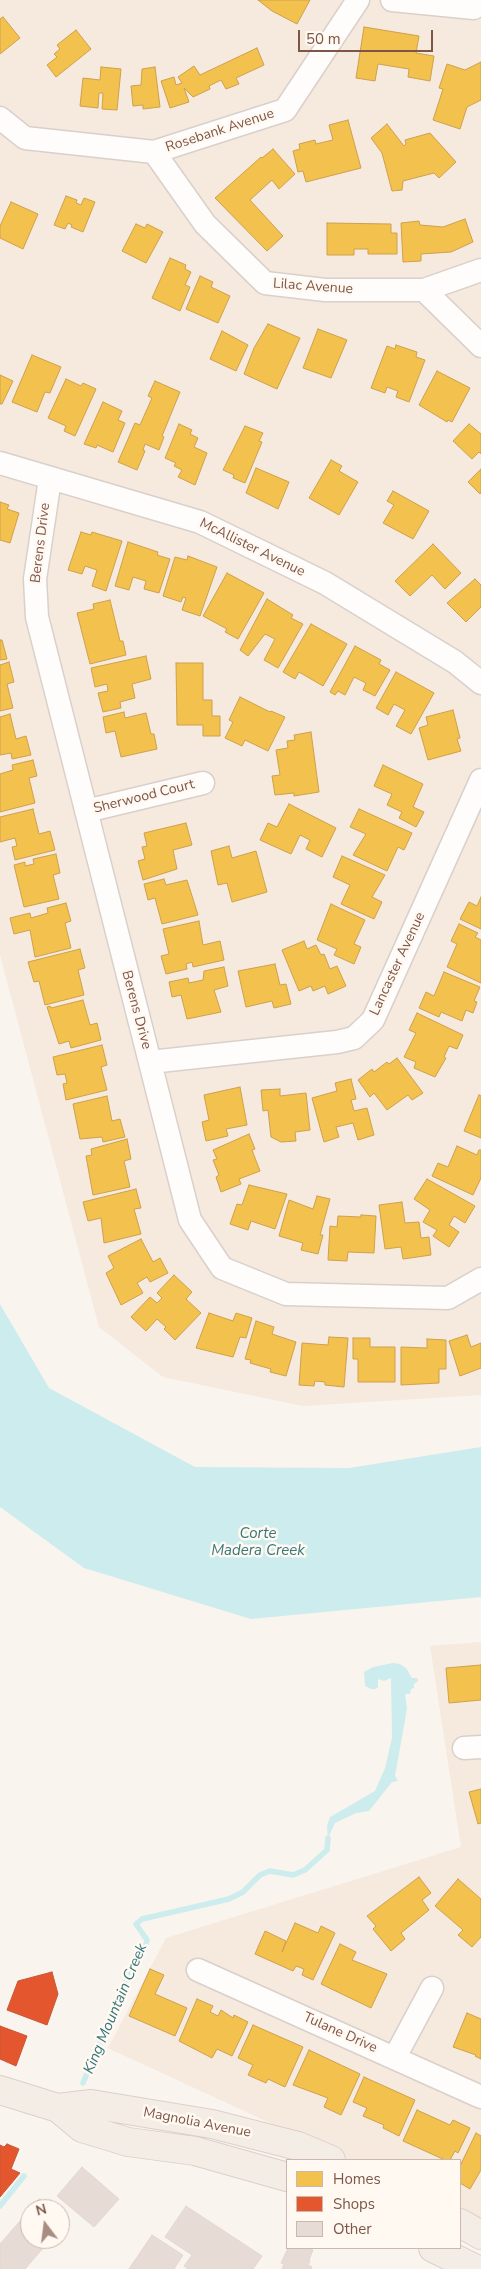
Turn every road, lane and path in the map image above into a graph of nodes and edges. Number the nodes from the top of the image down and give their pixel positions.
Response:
1 (358, 0) edge
2 (392, 0) edge
3 (474, 8) dead end
4 (0, 118) edge
5 (154, 152) junction
6 (481, 270) edge
7 (424, 290) junction
8 (481, 346) edge
9 (0, 463) edge
10 (50, 479) junction
11 (481, 683) edge
12 (481, 780) edge
13 (202, 783) dead end
14 (86, 811) junction
15 (150, 1062) junction
16 (481, 1278) edge
17 (198, 1970) dead end
18 (432, 1988) dead end
19 (395, 2057) junction
20 (0, 2090) edge
21 (481, 2097) edge
22 (58, 2108) junction
23 (82, 2128) junction
24 (229, 2128) junction
25 (329, 2159) edge
26 (286, 2177) edge
27 (461, 2224) edge
28 (481, 2235) edge
29 (435, 2249) edge
30 (476, 2269) edge

1 - 5 street, Rosebank Avenue
2 - 3 street
4 - 5 street, Rosebank Avenue
5 - 7 street, Lilac Avenue
6 - 7 street, Lilac Avenue
7 - 8 street
9 - 10 street, McAllister Avenue
10 - 11 street, McAllister Avenue
10 - 14 street, Berens Drive
12 - 15 street, Lancaster Avenue
13 - 14 street, Sherwood Court
14 - 15 street, Berens Drive
15 - 16 street, Berens Drive
17 - 19 street, Tulane Drive
18 - 19 street
19 - 21 street, Tulane Drive
20 - 22 main road, Magnolia Avenue
22 - 23 main road, Magnolia Avenue
22 - 24 main road, Magnolia Avenue
23 - 24 main road
23 - 26 main road, Magnolia Avenue
24 - 25 main road, Magnolia Avenue
27 - 28 main road
29 - 30 main road

